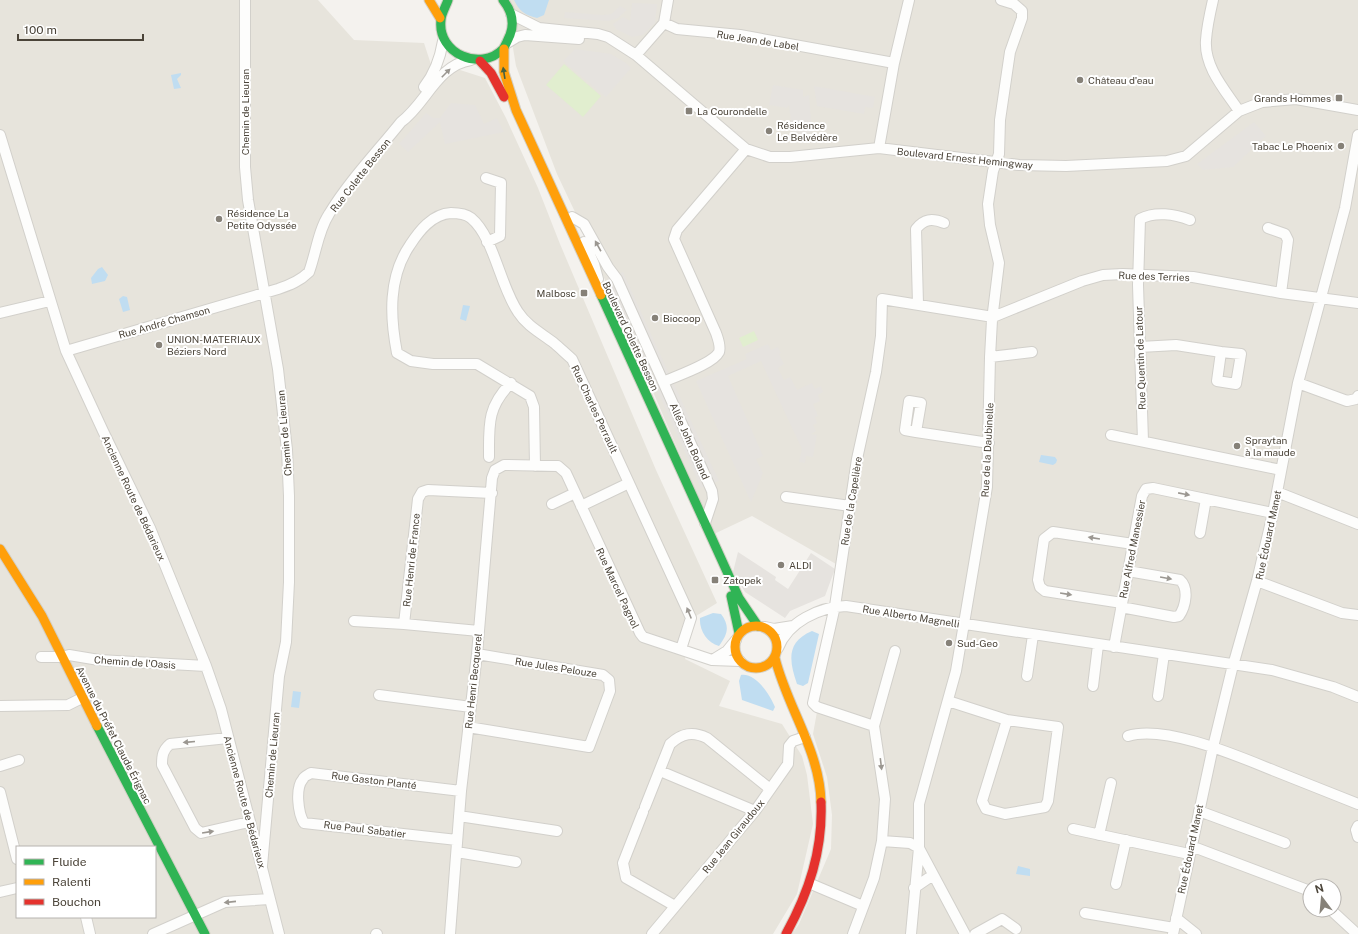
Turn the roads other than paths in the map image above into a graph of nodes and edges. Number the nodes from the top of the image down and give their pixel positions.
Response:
1 (245, 0) edge
2 (429, 0) edge
3 (448, 0) edge
4 (503, 0) edge
5 (668, 0) edge
6 (909, 0) edge
7 (1001, 0) edge
8 (1213, 0) edge
9 (511, 14) junction
10 (440, 18) junction
11 (664, 23) junction
12 (443, 41) junction
13 (617, 43) junction
14 (506, 46) junction
15 (636, 56) junction
16 (475, 60) junction
17 (894, 63) junction
18 (1358, 110) edge
19 (1239, 111) junction
20 (401, 122) junction
21 (1358, 134) edge
22 (0, 135) edge
23 (879, 148) junction
24 (746, 149) junction
25 (996, 163) junction
26 (486, 178) dead end
27 (563, 212) junction
28 (572, 218) junction
29 (1190, 220) dead end
30 (944, 223) dead end
31 (1268, 228) dead end
32 (487, 242) junction
33 (594, 264) junction
34 (608, 267) junction
35 (1139, 275) junction
36 (597, 288) junction
37 (263, 292) junction
38 (1282, 293) junction
39 (1321, 298) junction
40 (50, 301) junction
41 (1358, 303) edge
42 (918, 304) junction
43 (0, 313) edge
44 (993, 317) junction
45 (1140, 347) junction
46 (66, 351) junction
47 (1032, 352) dead end
48 (1221, 352) dead end
49 (990, 358) junction
50 (663, 382) junction
51 (511, 383) junction
52 (1298, 383) junction
53 (1358, 396) edge
54 (916, 432) dead end
55 (1112, 435) dead end
56 (1143, 441) junction
57 (989, 443) junction
58 (489, 457) dead end
59 (535, 466) junction
60 (1281, 470) junction
61 (629, 483) junction
62 (1277, 492) junction
63 (492, 493) junction
64 (575, 493) junction
65 (786, 497) dead end
66 (1206, 499) junction
67 (552, 504) dead end
68 (581, 506) junction
69 (850, 506) junction
70 (1273, 513) junction
71 (705, 523) junction
72 (1358, 524) edge
73 (1200, 533) dead end
74 (1133, 544) junction
75 (0, 549) edge
76 (1128, 571) junction
77 (1258, 581) junction
78 (1122, 605) junction
79 (835, 606) junction
80 (1358, 615) edge
81 (354, 621) dead end
82 (404, 624) junction
83 (964, 625) junction
84 (762, 626) junction
85 (793, 626) junction
86 (479, 631) junction
87 (1033, 635) junction
88 (738, 636) junction
89 (1098, 645) junction
90 (1114, 647) junction
91 (681, 649) junction
92 (895, 651) dead end
93 (776, 653) junction
94 (477, 654) junction
95 (1164, 654) junction
96 (41, 657) dead end
97 (62, 657) junction
98 (712, 660) junction
99 (740, 661) junction
100 (1233, 664) junction
101 (206, 666) junction
102 (761, 668) junction
103 (1027, 676) dead end
104 (1092, 686) dead end
105 (379, 695) dead end
106 (1158, 696) dead end
107 (1358, 697) edge
108 (82, 698) junction
109 (787, 699) junction
110 (948, 701) junction
111 (0, 706) edge
112 (471, 707) junction
113 (1007, 720) junction
114 (874, 726) junction
115 (468, 727) junction
116 (1128, 736) dead end
117 (805, 737) junction
118 (228, 738) junction
119 (1213, 747) junction
120 (19, 760) dead end
121 (0, 766) edge
122 (660, 771) junction
123 (1111, 783) dead end
124 (770, 789) junction
125 (298, 791) joint
126 (461, 791) junction
127 (0, 792) edge
128 (1358, 804) edge
129 (755, 811) junction
130 (1199, 811) junction
131 (459, 816) junction
132 (250, 822) junction
133 (1358, 826) edge
134 (1073, 829) dead end
135 (557, 831) dead end
136 (1099, 835) junction
137 (1358, 837) edge
138 (457, 840) junction
139 (1126, 840) junction
140 (882, 841) junction
141 (1285, 843) dead end
142 (919, 848) junction
143 (1190, 850) junction
144 (457, 852) junction
145 (16, 855) edge
146 (516, 862) dead end
147 (262, 866) junction
148 (933, 875) junction
149 (811, 884) junction
150 (1116, 884) dead end
151 (16, 888) edge
152 (914, 888) junction
153 (1302, 888) edge
154 (0, 892) edge
155 (268, 899) junction
156 (675, 906) junction
157 (863, 906) junction
158 (1085, 913) dead end
159 (195, 915) junction
160 (86, 918) edge
161 (1339, 918) edge
162 (1174, 926) edge
163 (1016, 930) dead end
164 (90, 934) edge
165 (153, 934) edge
166 (204, 934) edge
167 (279, 934) edge
168 (450, 934) edge
169 (652, 934) edge
170 (786, 934) edge
171 (853, 934) edge
172 (911, 934) edge
173 (965, 934) edge
174 (976, 934) edge
175 (1196, 934) edge
176 (1356, 934) edge

1 - 37 street, Chemin de Lieuran
2 - 10 main road
3 - 10 main road
4 - 9 main road
5 - 11 street
6 - 17 street
7 - 25 street, Rue de la Daubinelle
8 - 19 street
9 - 13 street, Boulevard Ernest Hemingway
9 - 14 main road, Boulevard Colette Besson
10 - 12 main road
11 - 15 street
11 - 17 street, Rue Jean de Label
12 - 16 main road
12 - 20 street, Rue Colette Besson
13 - 14 street, Boulevard Ernest Hemingway
13 - 15 street, Boulevard Ernest Hemingway
14 - 16 main road
27 -> 14 main road, Boulevard Colette Besson
15 - 24 street, Boulevard Ernest Hemingway
20 -> 16 street, Rue Colette Besson
16 - 88 main road, Boulevard Colette Besson
17 - 23 street
18 - 19 street, Boulevard Ernest Hemingway
19 - 25 street, Boulevard Ernest Hemingway
20 - 37 street, Rue Colette Besson
21 - 39 street, Rue Édouard Manet
22 - 40 street, Ancienne Route de Bédarieux
23 - 24 street, Boulevard Ernest Hemingway
23 - 25 street, Boulevard Ernest Hemingway
24 - 50 street
25 - 44 street, Rue de la Daubinelle
26 - 32 street
27 - 28 street, Allée John Boland
27 - 36 main road, Boulevard Colette Besson
28 - 33 street
34 -> 28 street, Allée John Boland
29 - 35 street, Rue Quentin de Latour
30 - 42 street
31 - 38 street
32 - 51 street, Rue Charles Perrault
32 - 61 street, Rue Charles Perrault
33 - 34 street
33 - 36 street
34 - 50 street, Allée John Boland
35 - 38 street, Rue des Terries
35 - 44 street, Rue des Terries
35 - 45 street, Rue Quentin de Latour
36 - 71 main road, Boulevard Colette Besson
37 - 46 street, Rue André Chamson
37 - 147 street, Chemin de Lieuran
38 - 39 street, Rue des Terries
39 - 41 street, Rue des Terries
39 - 52 street, Rue Édouard Manet
40 - 43 street
40 - 46 street, Ancienne Route de Bédarieux
42 - 44 street
42 - 69 street, Rue de la Capelière
44 - 49 street, Rue de la Daubinelle
45 - 48 street
45 - 56 street, Rue Quentin de Latour
46 - 101 street, Ancienne Route de Bédarieux
47 - 49 street
49 - 57 street, Rue de la Daubinelle
50 - 71 street, Allée John Boland
51 - 58 street
51 - 59 street, Rue Charles Perrault
52 - 53 street
52 - 60 street, Rue Édouard Manet
54 - 57 street
55 - 56 street
56 - 60 street
57 - 83 street, Rue de la Daubinelle
59 - 63 street, Rue Henri Becquerel
59 - 64 street, Rue Marcel Pagnol
60 - 62 street, Rue Édouard Manet
61 - 68 street
91 -> 61 street, Rue Charles Perrault
62 - 70 street, Rue Édouard Manet
62 - 72 street
63 - 82 street, Rue Henri de France
63 - 86 street, Rue Henri Becquerel
64 - 67 street
64 - 68 street, Rue Marcel Pagnol
65 - 69 street
66 - 70 street, Rue Alfred Manessier
66 - 73 street
74 -> 66 street, Rue Alfred Manessier
68 - 91 street, Rue Marcel Pagnol
69 - 79 street, Rue de la Capelière
70 - 77 street, Rue Édouard Manet
71 - 84 main road, Boulevard Colette Besson
74 - 76 street, Rue Alfred Manessier
74 -> 78 street
75 - 97 main road, Avenue du Préfet Claude Érignac
76 - 78 street, Rue Alfred Manessier
76 -> 78 street
77 - 80 street
77 - 100 street, Rue Édouard Manet
78 - 90 street, Rue Alfred Manessier
79 - 83 street, Rue Alberto Magnelli
79 - 85 street, Rue Alberto Magnelli
79 - 114 street, Rue de la Capelière
81 - 82 street
82 - 86 street
83 - 87 street, Rue Alberto Magnelli
83 - 110 street, Rue de la Daubinelle
84 - 85 street
84 - 88 main road
84 - 93 main road
85 - 93 street
86 - 94 street, Rue Henri Becquerel
87 - 89 street, Rue Alberto Magnelli
87 - 103 street
88 - 98 street
88 - 99 main road
89 - 90 street, Rue Alberto Magnelli
89 - 104 street
90 - 95 street, Rue Alberto Magnelli
91 - 98 street, Rue Marcel Pagnol
92 - 114 street
93 - 102 main road
93 - 109 main road
94 - 112 street, Rue Henri Becquerel
94 - 115 street, Rue Jules Pelouze
95 - 100 street, Rue Alberto Magnelli
95 - 106 street
96 - 97 street, Chemin de l'Oasis
97 - 101 street, Chemin de l'Oasis
97 - 108 main road, Avenue du Préfet Claude Érignac
98 - 99 street, Rue Marcel Pagnol
99 - 102 main road
100 - 107 street, Rue Alberto Magnelli
100 - 119 street, Rue Édouard Manet
101 - 118 street, Ancienne Route de Bédarieux
102 - 109 main road
105 - 112 street
108 - 111 street
108 - 159 main road, Avenue du Préfet Claude Érignac
109 - 117 main road
110 - 113 street
110 - 142 street, Rue de la Daubinelle
112 - 115 street, Rue Henri Becquerel
113 - 113 street
114 -> 140 street
115 - 126 street, Rue Henri Becquerel
116 - 119 street
117 - 124 street, Rue Jean Giraudoux
117 - 149 main road
118 - 132 street, Ancienne Route de Bédarieux
118 -> 132 street
119 - 128 street
119 - 130 street, Rue Édouard Manet
120 - 121 street
122 - 124 street
122 - 129 street
122 - 156 street
123 - 136 street
124 - 129 street, Rue Jean Giraudoux
125 - 126 street, Rue Gaston Planté
125 - 138 street, Rue Paul Sabatier
126 - 131 street, Rue Henri Becquerel
127 - 145 street
129 - 156 street, Rue Jean Giraudoux
130 - 141 street
130 - 143 street, Rue Édouard Manet
131 - 135 street
131 - 138 street, Rue Henri Becquerel
132 - 147 street, Ancienne Route de Bédarieux
133 - 137 street
134 - 136 street
136 - 139 street
138 - 144 street, Rue Henri Becquerel
139 - 143 street
139 - 150 street
140 - 142 street
140 - 157 street
142 - 148 street
142 - 152 street, Rue de la Daubinelle
143 - 153 street
143 - 162 street, Rue Édouard Manet
144 - 146 street
144 - 168 street, Rue Henri Becquerel
147 - 155 street, Ancienne Route de Bédarieux
148 - 152 street
148 - 173 street
149 - 157 street
149 - 170 main road
151 - 154 street
152 - 172 street, Rue de la Daubinelle
155 -> 159 street
155 - 167 street, Ancienne Route de Bédarieux
156 - 169 street, Rue Jean Giraudoux
157 - 171 street
158 - 162 street
159 - 165 street
159 - 166 main road, Avenue du Préfet Claude Érignac
160 - 164 street
161 - 176 street
162 - 175 street
163 - 174 street

